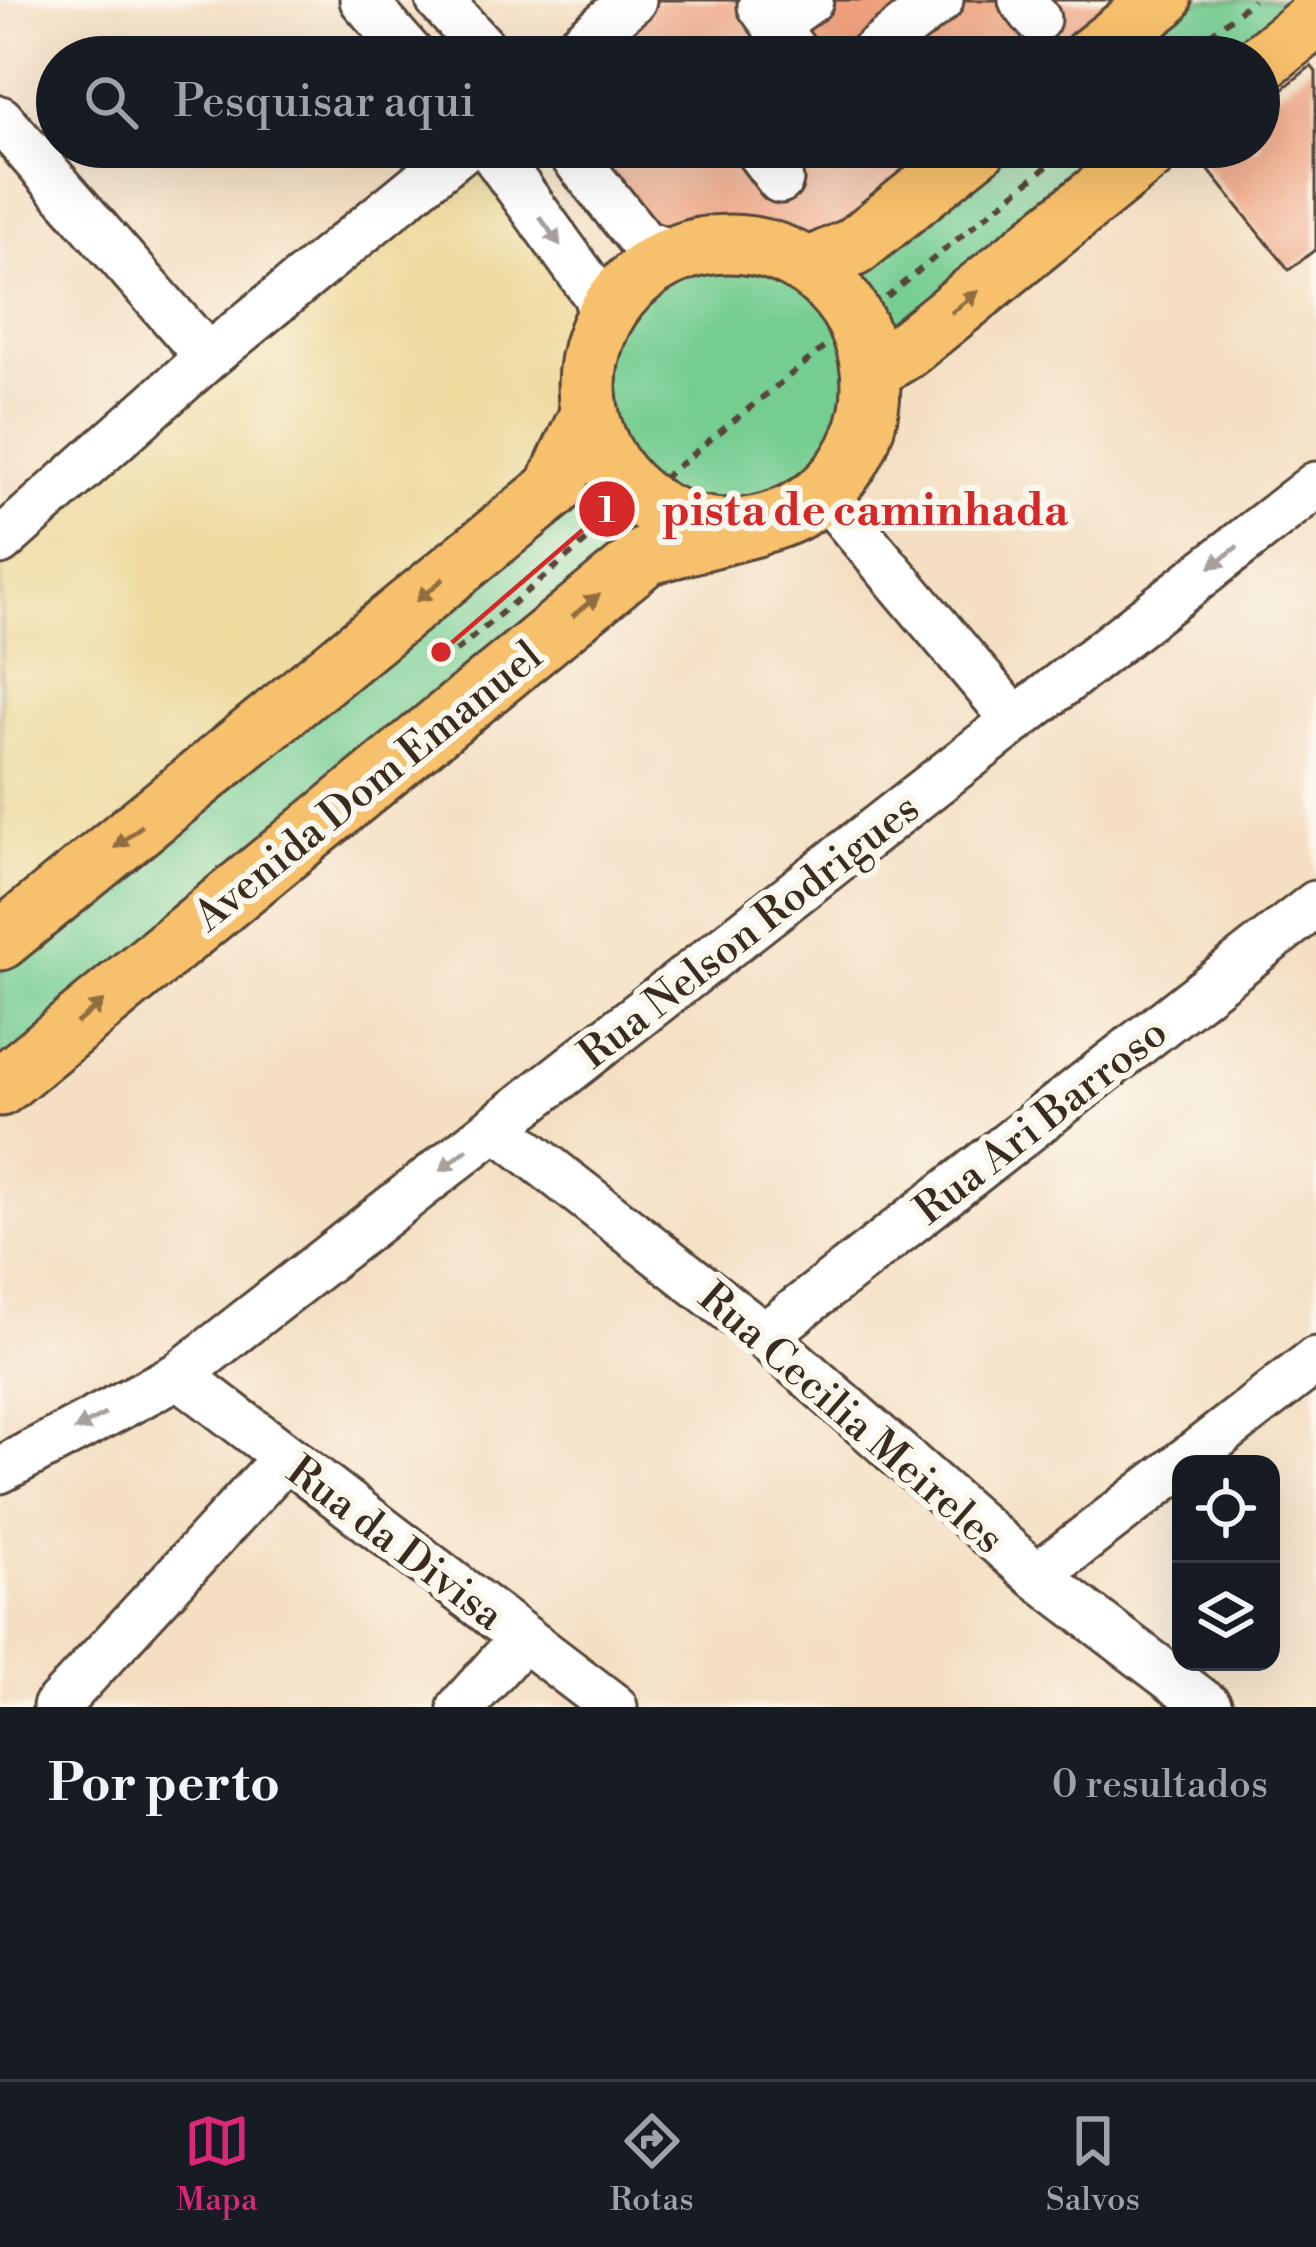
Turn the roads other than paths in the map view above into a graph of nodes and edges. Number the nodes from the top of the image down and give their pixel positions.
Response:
1 (363, 0) edge
2 (439, 0) edge
3 (632, 0) edge
4 (940, 0) edge
5 (1162, 0) edge
6 (394, 36) edge
7 (472, 36) edge
8 (590, 36) edge
9 (894, 36) edge
10 (1117, 36) edge
11 (0, 119) edge
12 (36, 160) edge
13 (43, 168) edge
14 (439, 168) edge
15 (504, 168) edge
16 (583, 168) edge
17 (952, 168) edge
18 (1130, 168) edge
19 (674, 254) junction
20 (808, 267) junction
21 (603, 319) junction
22 (208, 357) junction
23 (871, 371) junction
24 (589, 414) junction
25 (1316, 485) edge
26 (824, 493) junction
27 (756, 527) junction
28 (0, 542) edge
29 (1016, 720) junction
30 (1316, 904) edge
31 (0, 940) edge
32 (0, 1087) edge
33 (496, 1127) junction
34 (764, 1336) junction
35 (1316, 1360) edge
36 (179, 1375) junction
37 (1193, 1455) edge
38 (286, 1457) junction
39 (0, 1470) edge
40 (1172, 1471) edge
41 (1037, 1576) junction
42 (523, 1638) junction
43 (56, 1707) edge
44 (461, 1707) edge
45 (614, 1707) edge
46 (1209, 1707) edge

1 - 6 street
2 - 7 street
3 - 8 street
4 - 9 street
5 - 10 main road
11 - 12 street
13 - 22 street
14 - 22 street
15 -> 21 street
16 - 19 street
17 - 20 main road
23 -> 18 main road
19 - 20 main road
19 - 21 main road
20 - 23 main road
21 - 24 main road
22 - 28 street
23 - 26 main road
24 - 27 main road
24 -> 31 main road
25 -> 29 street, Rua Nelson Rodrigues
26 - 27 main road
26 - 29 street
32 -> 27 main road, Avenida Dom Emanuel
29 - 33 street, Rua Nelson Rodrigues
30 - 34 street, Rua Ari Barroso
33 - 34 street, Rua Cecilia Meireles
33 -> 36 street, Rua Nelson Rodrigues
34 - 41 street, Rua Cecilia Meireles
35 - 37 street
36 - 38 street, Rua da Divisa
36 -> 39 street, Rua Nelson Rodrigues
38 - 42 street, Rua da Divisa
38 - 43 street
40 - 41 street
41 - 46 street, Rua Cecilia Meireles
42 - 44 street
42 - 45 street, Rua da Divisa

